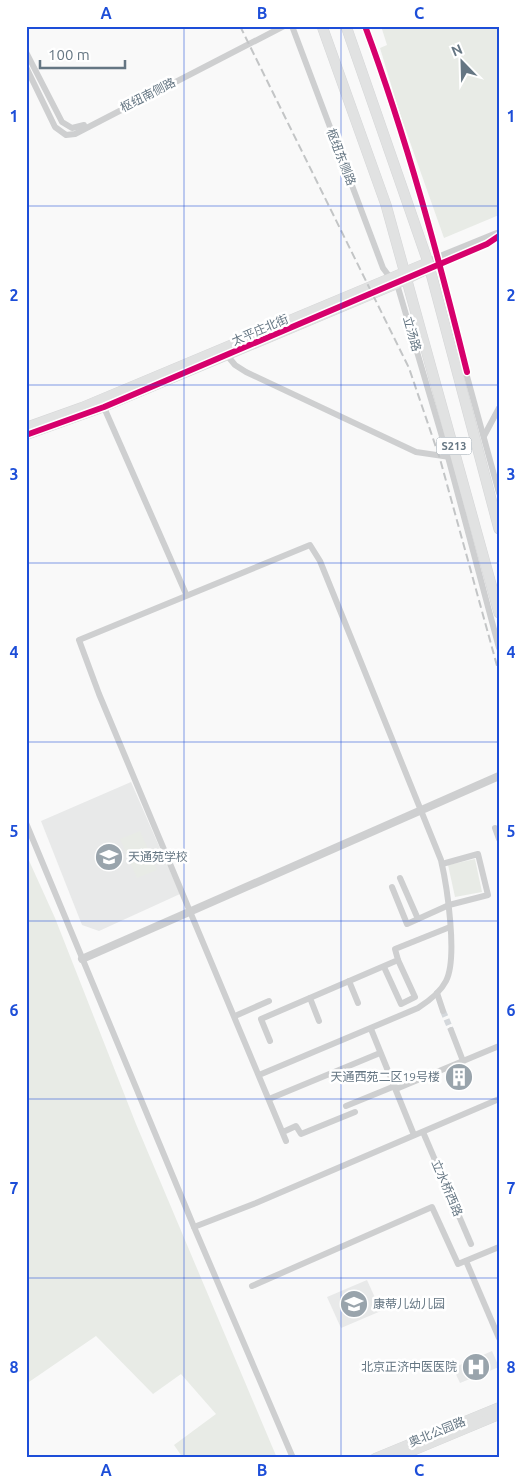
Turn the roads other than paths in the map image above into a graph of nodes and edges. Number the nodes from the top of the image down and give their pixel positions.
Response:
1 (284, 26) edge
2 (292, 26) edge
3 (322, 26) edge
4 (346, 26) edge
5 (365, 26) edge
6 (26, 52) edge
7 (26, 67) edge
8 (93, 123) junction
9 (499, 235) edge
10 (440, 260) junction
11 (429, 265) junction
12 (406, 275) junction
13 (389, 278) junction
14 (397, 284) junction
15 (449, 342) junction
16 (225, 352) junction
17 (467, 372) junction
18 (102, 403) junction
19 (499, 408) edge
20 (26, 427) edge
21 (26, 435) edge
22 (484, 436) junction
23 (453, 457) junction
24 (499, 493) edge
25 (499, 529) edge
26 (186, 594) junction
27 (499, 613) edge
28 (499, 648) edge
29 (499, 776) edge
30 (423, 810) junction
31 (26, 824) edge
32 (495, 828) dead end
33 (499, 839) edge
34 (442, 864) junction
35 (400, 878) dead end
36 (392, 887) dead end
37 (449, 905) junction
38 (191, 912) junction
39 (418, 919) junction
40 (450, 927) junction
41 (82, 959) junction
42 (398, 960) junction
43 (384, 967) junction
44 (349, 982) junction
45 (437, 993) junction
46 (310, 998) junction
47 (269, 1002) dead end
48 (358, 1002) dead end
49 (444, 1011) tunnel mouth
50 (234, 1016) junction
51 (320, 1021) dead end
52 (371, 1028) junction
53 (451, 1030) tunnel mouth
54 (270, 1041) dead end
55 (499, 1046) edge
56 (380, 1053) junction
57 (463, 1061) junction
58 (259, 1076) junction
59 (395, 1088) junction
60 (269, 1099) junction
61 (499, 1100) edge
62 (346, 1106) dead end
63 (355, 1112) dead end
64 (283, 1132) junction
65 (423, 1132) junction
66 (414, 1135) junction
67 (286, 1141) dead end
68 (194, 1227) junction
69 (471, 1244) dead end
70 (499, 1247) edge
71 (466, 1261) junction
72 (252, 1286) dead end
73 (499, 1338) edge
74 (499, 1407) edge
75 (499, 1415) edge
76 (293, 1458) edge
77 (376, 1458) edge
78 (396, 1458) edge

1 - 8 street, 枢纽南侧路
2 - 13 street, 枢纽东侧路
3 - 12 main road, 立汤路 / S213
4 - 11 main road, S213
5 - 10 street
6 - 8 street
7 - 8 street, 枢纽南侧路
9 - 10 street, 太平庄北街
10 - 11 street, 太平庄北街
10 - 17 street
11 - 12 main road, 太平庄北街
11 - 15 main road, S213
12 - 13 main road, 太平庄北街
12 - 14 main road, 太平庄北街
12 - 23 main road, 立汤路 / S213
13 - 14 street, 枢纽东侧路
13 - 16 main road, 太平庄北街
14 - 16 main road, 太平庄北街
14 - 23 street, 立汤路 / S213
15 - 17 street, S213
15 - 25 main road, S213
16 - 18 main road, 太平庄北街
16 - 23 street
17 - 22 street, S213
18 - 20 main road, 太平庄北街
18 - 21 main road, 太平庄北街
18 - 26 street
19 - 22 street
22 - 24 street, S213
23 - 27 main road, 立汤路 / S213
23 - 28 street, 立汤路 / S213
26 - 30 street
26 - 38 street
29 - 30 street
30 - 34 street
30 - 38 street
31 - 41 street
32 - 33 street
34 - 37 street
34 - 37 street
35 - 39 street
36 - 39 street
37 - 39 street
37 - 40 street
38 - 41 street
38 - 50 street
40 - 42 street
40 - 45 street
41 - 68 street
42 - 43 street
42 - 43 street
43 - 44 street
44 - 46 street
44 - 48 street
45 - 49 street
45 - 52 street
46 - 51 street
46 - 54 street
47 - 50 street
50 - 58 street
52 - 56 street
52 - 58 street
53 - 57 street
55 - 57 street
56 - 59 street
56 - 60 street
57 - 59 street
58 - 60 street
59 - 62 street
59 - 66 street
60 - 64 street
61 - 65 street
63 - 64 street
64 - 67 street
65 - 66 street
65 - 69 street, 立水桥西路
66 - 68 street
68 - 76 street
70 - 71 street
71 - 72 street
71 - 73 street
74 - 77 main road, 奥北公园路
75 - 78 main road, 奥北公园路

